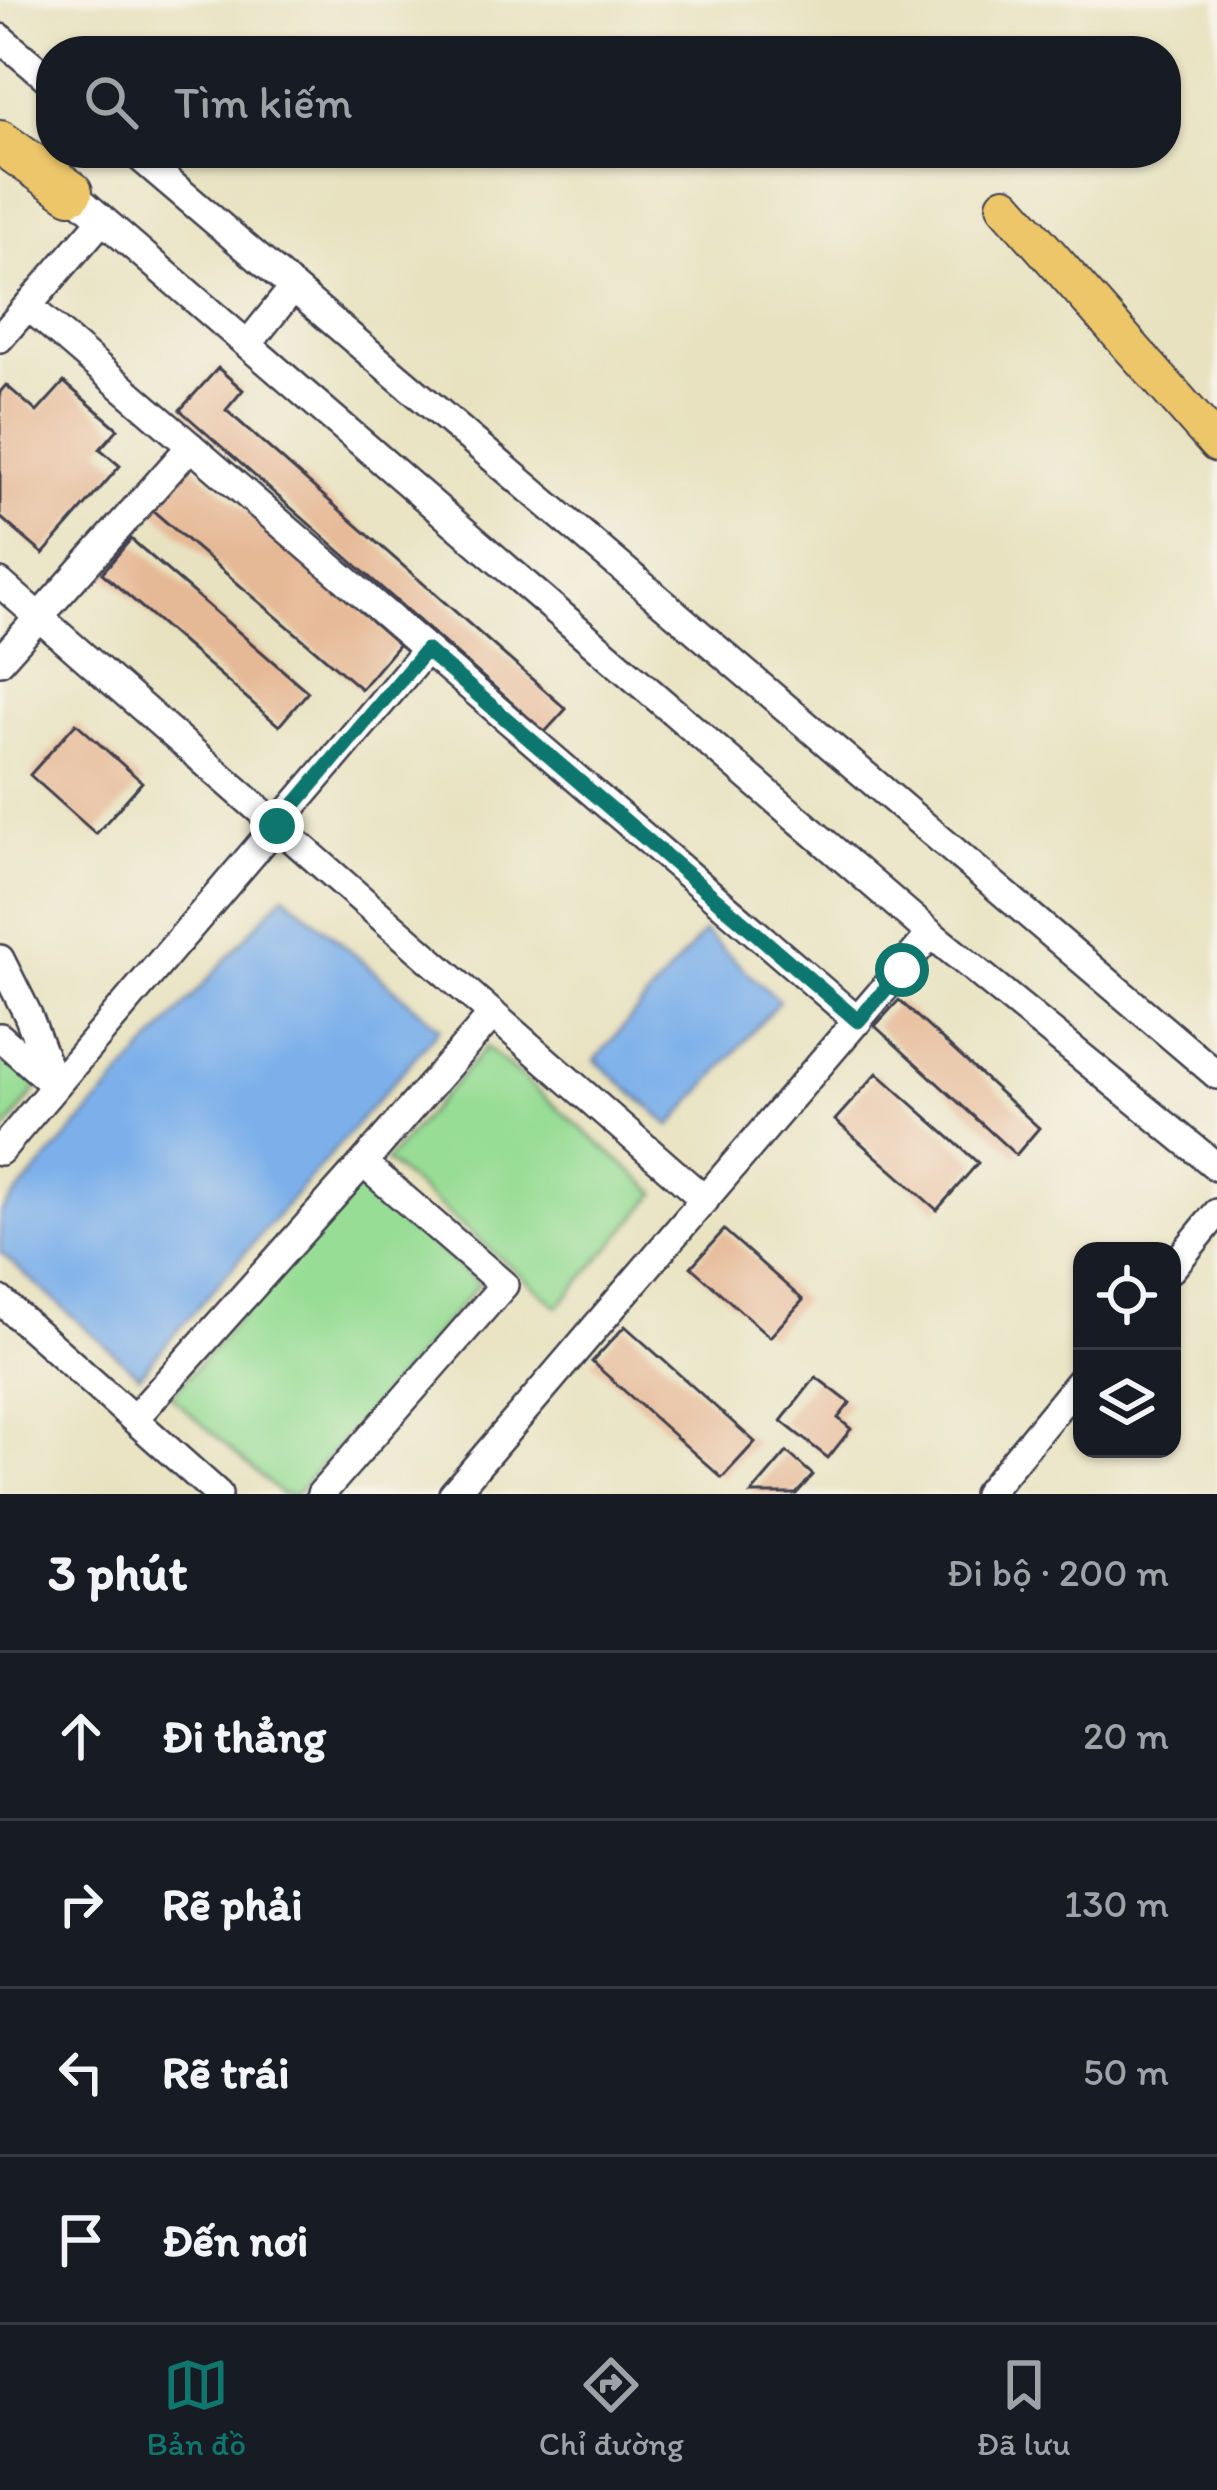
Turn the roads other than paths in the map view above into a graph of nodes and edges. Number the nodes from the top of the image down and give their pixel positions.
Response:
1 (0, 38) edge
2 (36, 69) edge
3 (0, 138) edge
4 (36, 166) edge
5 (38, 168) edge
6 (153, 168) edge
7 (1005, 205) dead end
8 (87, 206) junction
9 (293, 288) junction
10 (28, 306) junction
11 (0, 338) edge
12 (248, 344) junction
13 (1217, 444) edge
14 (190, 446) junction
15 (0, 583) edge
16 (39, 617) junction
17 (426, 650) junction
18 (0, 661) edge
19 (277, 826) junction
20 (932, 934) junction
21 (0, 959) edge
22 (493, 1014) junction
23 (858, 1021) junction
24 (0, 1037) edge
25 (1217, 1075) edge
26 (55, 1086) junction
27 (0, 1151) edge
28 (364, 1163) junction
29 (1217, 1168) edge
30 (705, 1200) junction
31 (1217, 1214) edge
32 (1181, 1257) edge
33 (2, 1307) edge
34 (1073, 1389) edge
35 (134, 1419) junction
36 (218, 1494) edge
37 (321, 1494) edge
38 (453, 1494) edge
39 (987, 1494) edge

1 - 2 street
3 - 4 highway
5 - 8 highway
6 - 9 street
7 - 13 main road
8 - 10 street
8 - 12 street
9 - 12 street
9 - 25 street
10 - 11 street
10 - 14 street
12 - 20 street
14 - 16 street
14 - 17 street
15 - 16 street
16 - 18 street
16 - 19 street
17 - 19 street
17 - 23 street
19 - 22 street
19 - 26 street
20 - 23 street
20 - 29 street
21 - 26 street
22 - 28 street
22 - 30 street
23 - 30 street
24 - 26 street
26 - 27 street
28 - 35 street
28 - 37 street
30 - 38 street
31 - 32 street
33 - 35 street
34 - 39 street
35 - 36 street

